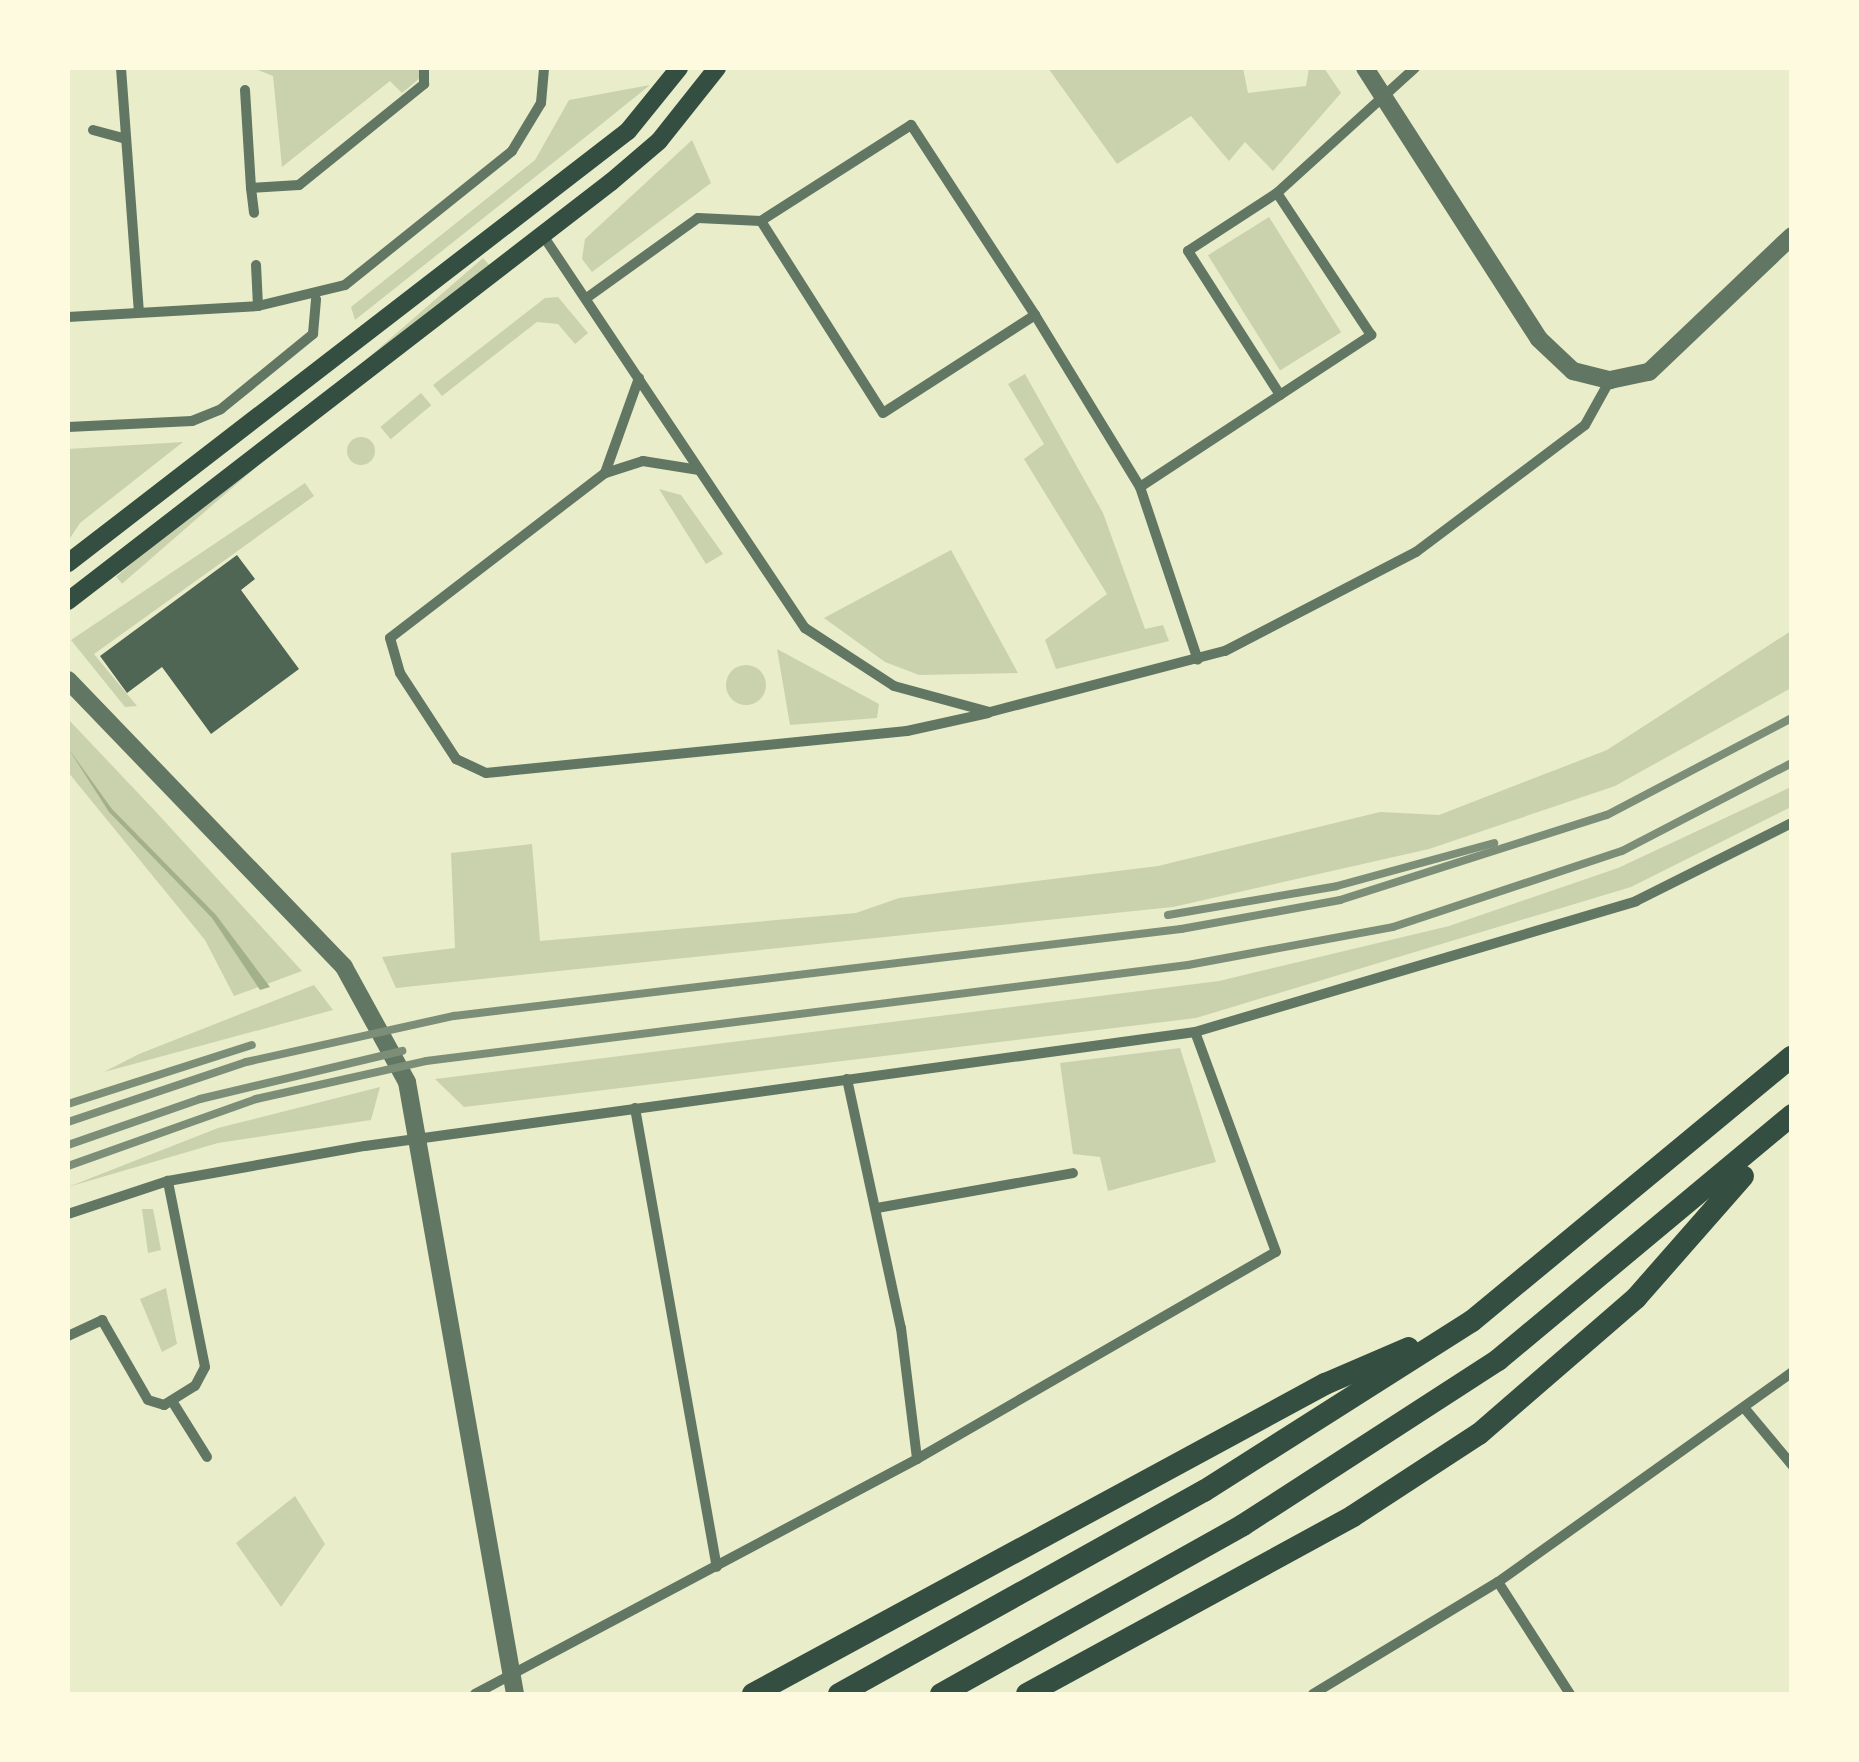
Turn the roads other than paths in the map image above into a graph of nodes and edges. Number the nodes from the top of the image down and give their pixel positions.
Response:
1 (121, 68) edge
2 (424, 68) edge
3 (544, 68) edge
4 (679, 68) edge
5 (717, 68) edge
6 (1365, 68) edge
7 (1415, 68) edge
8 (245, 90) dead end
9 (1380, 90) junction
10 (93, 130) dead end
11 (126, 138) junction
12 (251, 188) junction
13 (1277, 193) junction
14 (254, 212) dead end
15 (761, 222) junction
16 (541, 234) junction
17 (1792, 236) edge
18 (256, 265) dead end
19 (588, 297) junction
20 (316, 299) junction
21 (258, 306) junction
22 (138, 312) junction
23 (1035, 315) junction
24 (68, 317) edge
25 (640, 376) junction
26 (1610, 380) junction
27 (1280, 395) junction
28 (68, 427) edge
29 (700, 471) junction
30 (605, 473) junction
31 (1140, 487) junction
32 (75, 557) edge
33 (68, 601) edge
34 (1198, 660) junction
35 (68, 680) edge
36 (990, 712) junction
37 (1792, 823) edge
38 (1196, 1032) junction
39 (1792, 1056) edge
40 (846, 1079) junction
41 (636, 1108) junction
42 (1792, 1118) edge
43 (420, 1138) junction
44 (1073, 1173) dead end
45 (168, 1181) junction
46 (877, 1208) junction
47 (68, 1214) edge
48 (1472, 1321) junction
49 (68, 1336) edge
50 (1792, 1372) edge
51 (172, 1401) junction
52 (1746, 1410) junction
53 (207, 1457) dead end
54 (917, 1459) junction
55 (1792, 1465) edge
56 (717, 1567) junction
57 (1498, 1582) junction
58 (513, 1685) edge
59 (475, 1694) edge
60 (753, 1694) edge
61 (840, 1694) edge
62 (941, 1694) edge
63 (1027, 1694) edge
64 (1313, 1694) edge
65 (1570, 1694) edge

1 - 11 street
2 - 12 street
3 - 20 street
4 - 32 main road
5 - 16 main road
6 - 9 street
7 - 9 street
8 - 12 street
9 - 13 street
9 - 26 street
10 - 11 street
11 - 22 street
12 - 14 street
13 - 27 street
13 - 27 street
15 - 19 street
15 - 23 street
15 - 23 street
16 - 19 street
16 - 33 main road
17 - 26 street
18 - 21 street
19 - 25 street
20 - 21 street
20 - 28 street
21 - 22 street
22 - 24 street
23 - 31 street
25 - 29 street
25 - 30 street
26 - 34 street
27 - 31 street
29 - 30 street
29 - 36 street
30 - 36 street
31 - 34 street
34 - 36 street
35 - 43 street
37 - 38 street
38 - 40 street
38 - 54 street
39 - 48 highway
40 - 41 street
40 - 46 street
41 - 43 street
41 - 56 street
42 - 62 highway
42 - 63 highway
43 - 45 street
43 - 58 street
44 - 46 street
45 - 47 street
45 - 51 street
46 - 54 street
48 - 60 highway
48 - 61 highway
49 - 51 street
50 - 52 street
51 - 53 street
52 - 55 street
52 - 57 street
54 - 56 street
56 - 58 street
57 - 64 street
57 - 65 street
58 - 59 street

